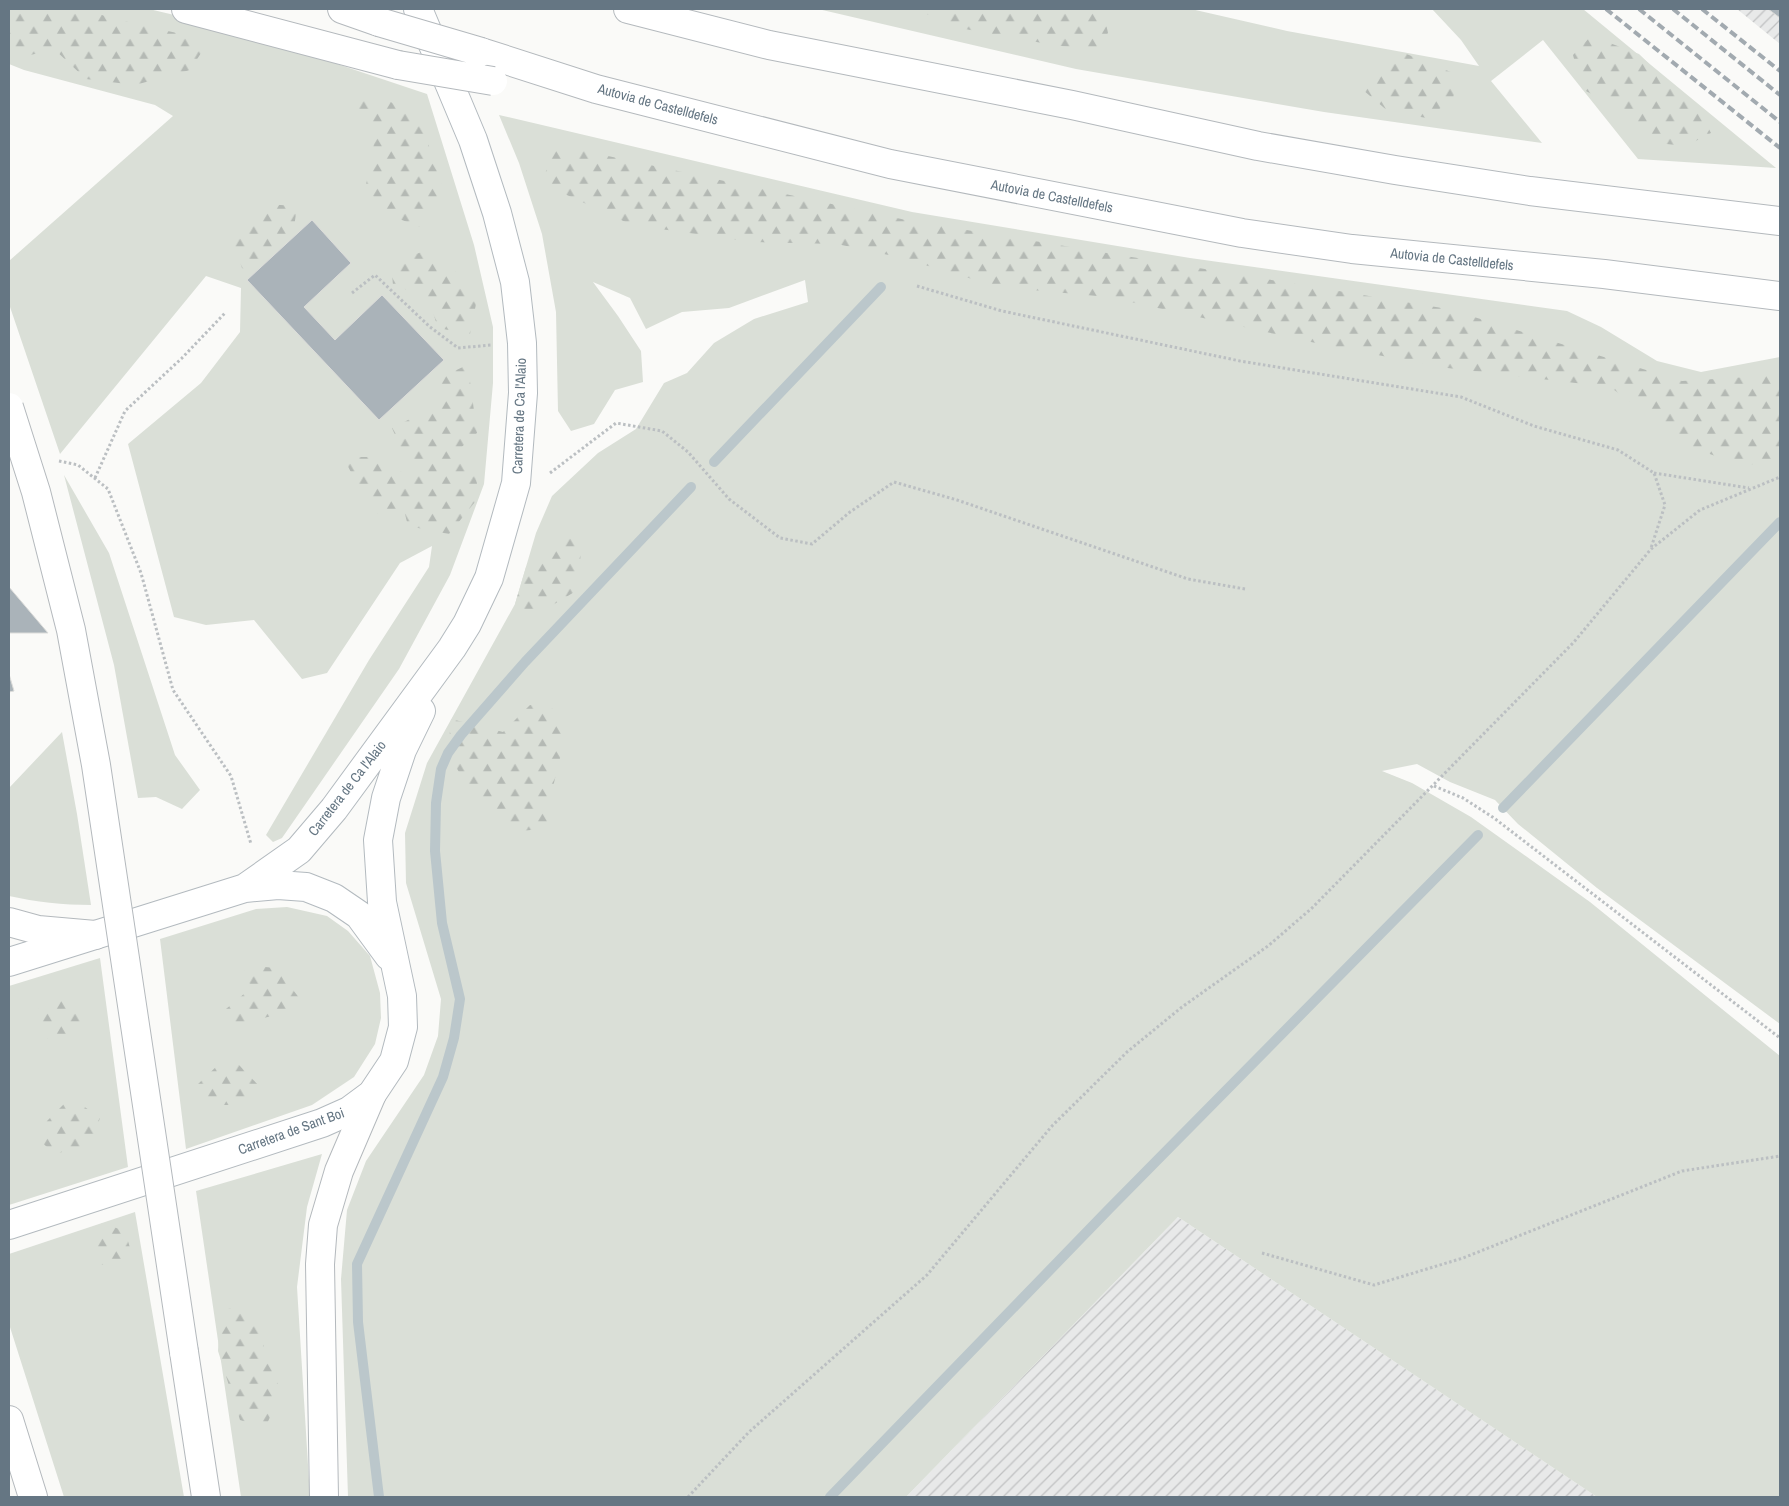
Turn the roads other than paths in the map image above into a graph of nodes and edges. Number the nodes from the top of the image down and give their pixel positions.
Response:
1 (186, 9) edge
2 (342, 9) edge
3 (418, 9) edge
4 (628, 9) edge
5 (596, 89) junction
6 (1780, 221) edge
7 (1780, 296) edge
8 (9, 407) edge
9 (452, 648) junction
10 (252, 884) junction
11 (9, 922) edge
12 (95, 935) junction
13 (9, 962) edge
14 (394, 964) junction
15 (372, 1094) junction
16 (9, 1225) edge
17 (9, 1420) edge
18 (33, 1497) edge
19 (206, 1497) edge
20 (324, 1497) edge

1 - 5 main road, bridge
2 - 5 main road, Autovia de Castelldefels, bridge
3 - 9 main road, Carretera de Ca l'Alaio
4 - 6 main road
5 - 7 main road, Autovia de Castelldefels
8 - 19 main road, bridge
9 - 10 main road, Carretera de Ca l'Alaio
9 - 14 main road, Carretera de Ca l'Alaio
10 - 12 main road, Carretera de Sant Boi
10 - 14 main road, Carretera de Sant Boi
11 - 12 main road
12 - 13 main road, Carretera de Sant Boi
14 - 15 main road, Carretera de Sant Boi
15 - 16 main road, Carretera de Sant Boi
15 - 20 main road
17 - 18 main road

